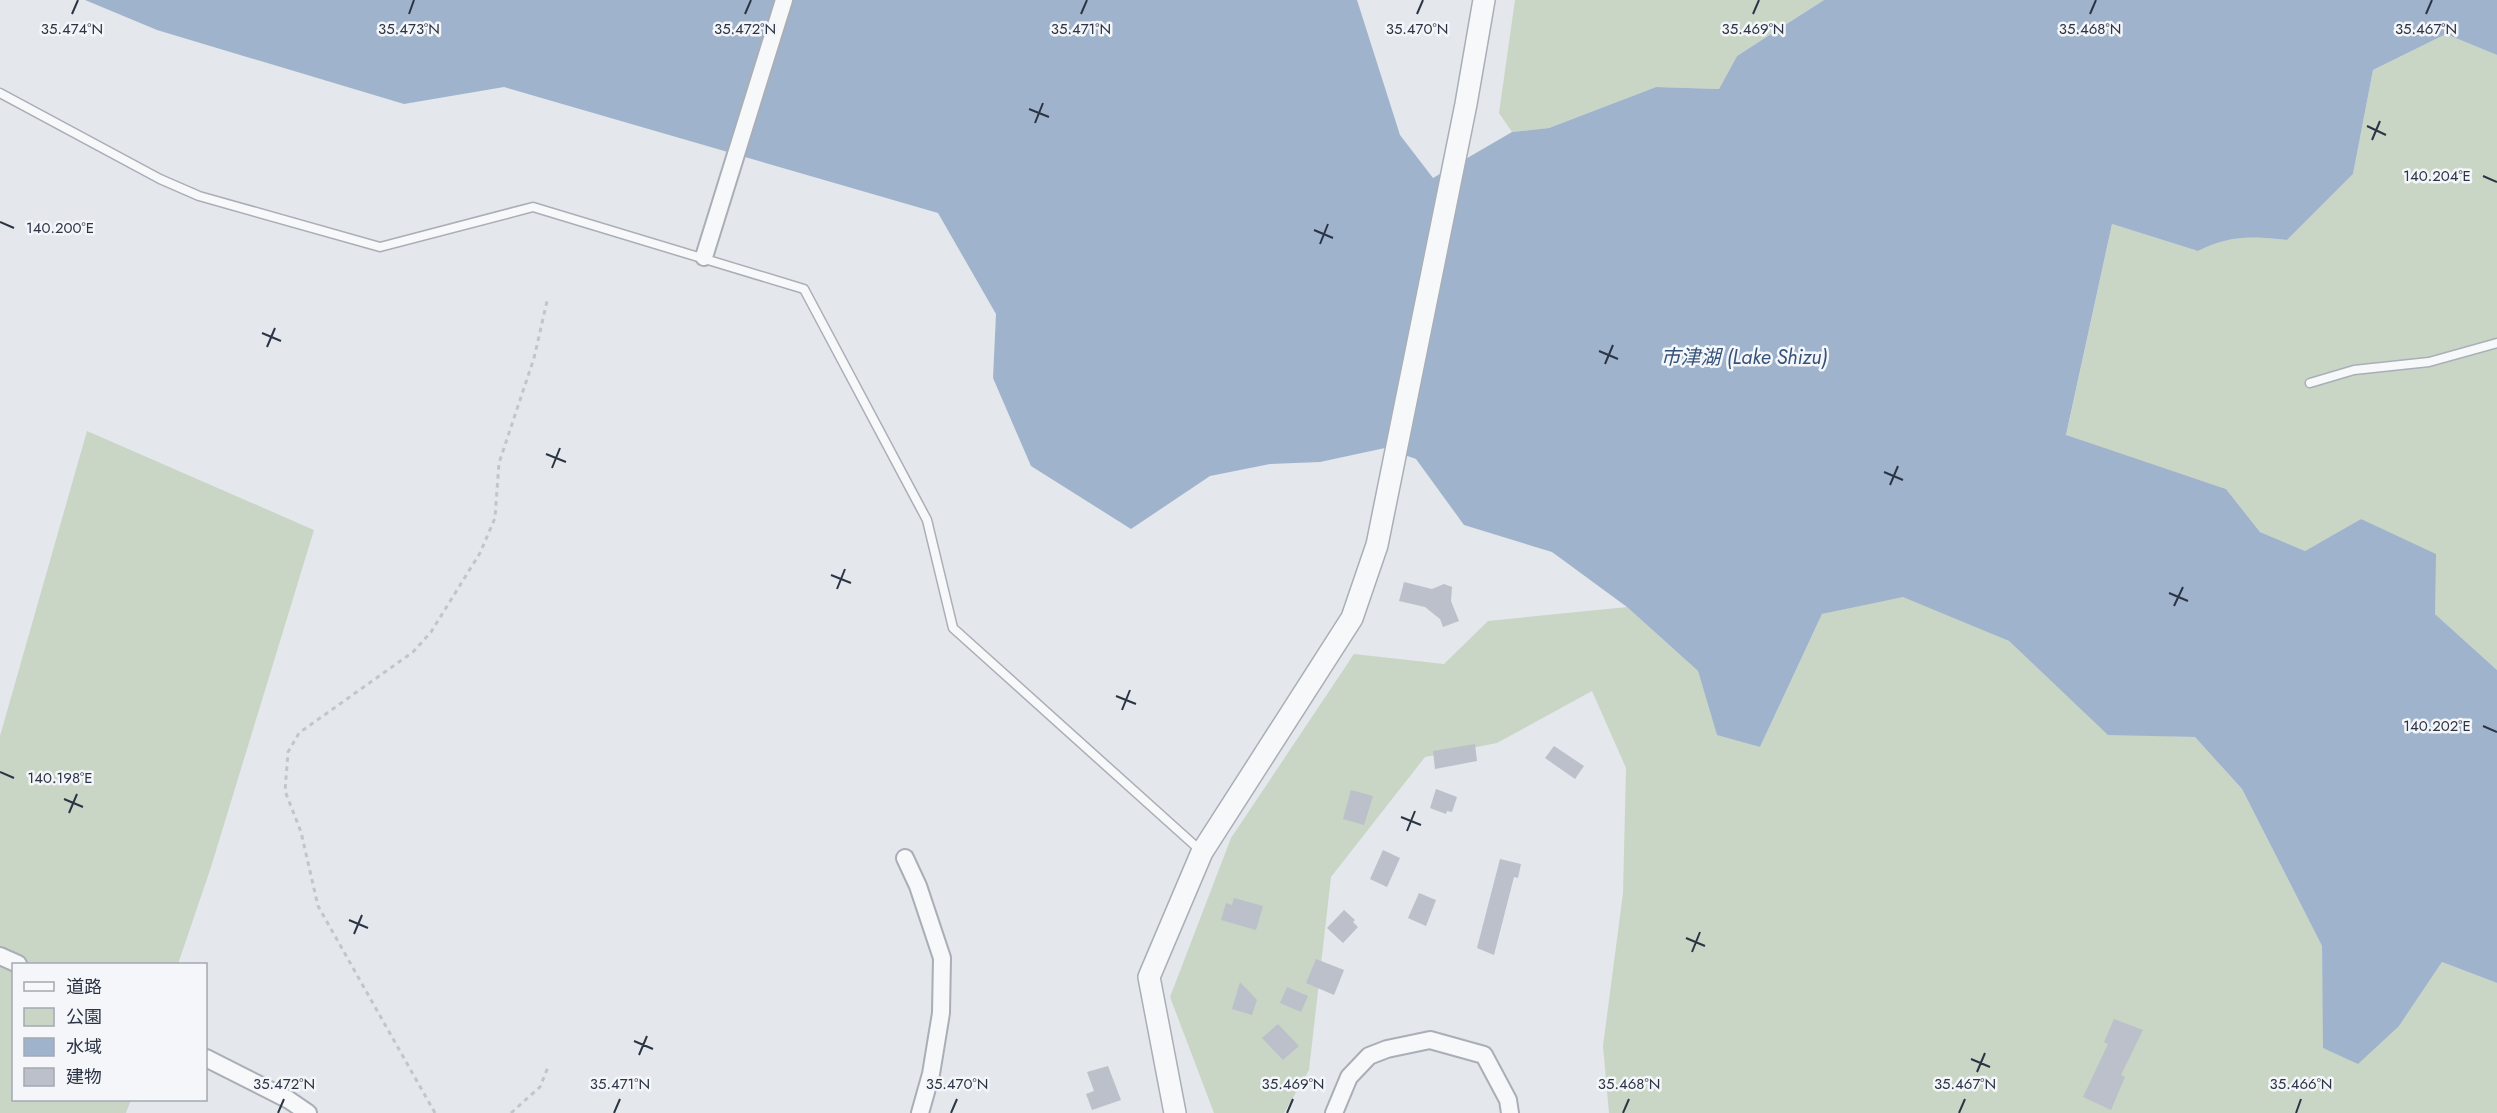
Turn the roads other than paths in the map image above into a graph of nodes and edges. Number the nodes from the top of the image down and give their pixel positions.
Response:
1 (784, 0) edge
2 (1484, 0) edge
3 (0, 93) edge
4 (704, 257) junction
5 (2497, 343) edge
6 (2310, 383) dead end
7 (1202, 852) junction
8 (905, 858) dead end
9 (0, 956) edge
10 (16, 963) edge
11 (207, 1058) edge
12 (308, 1113) edge
13 (920, 1113) edge
14 (1175, 1113) edge
15 (1334, 1113) edge
16 (1510, 1113) edge

1 - 4 street
2 - 7 street
3 - 4 lane
4 - 7 lane
5 - 6 lane
7 - 14 street
8 - 13 street
9 - 10 street
11 - 12 street
15 - 16 street

